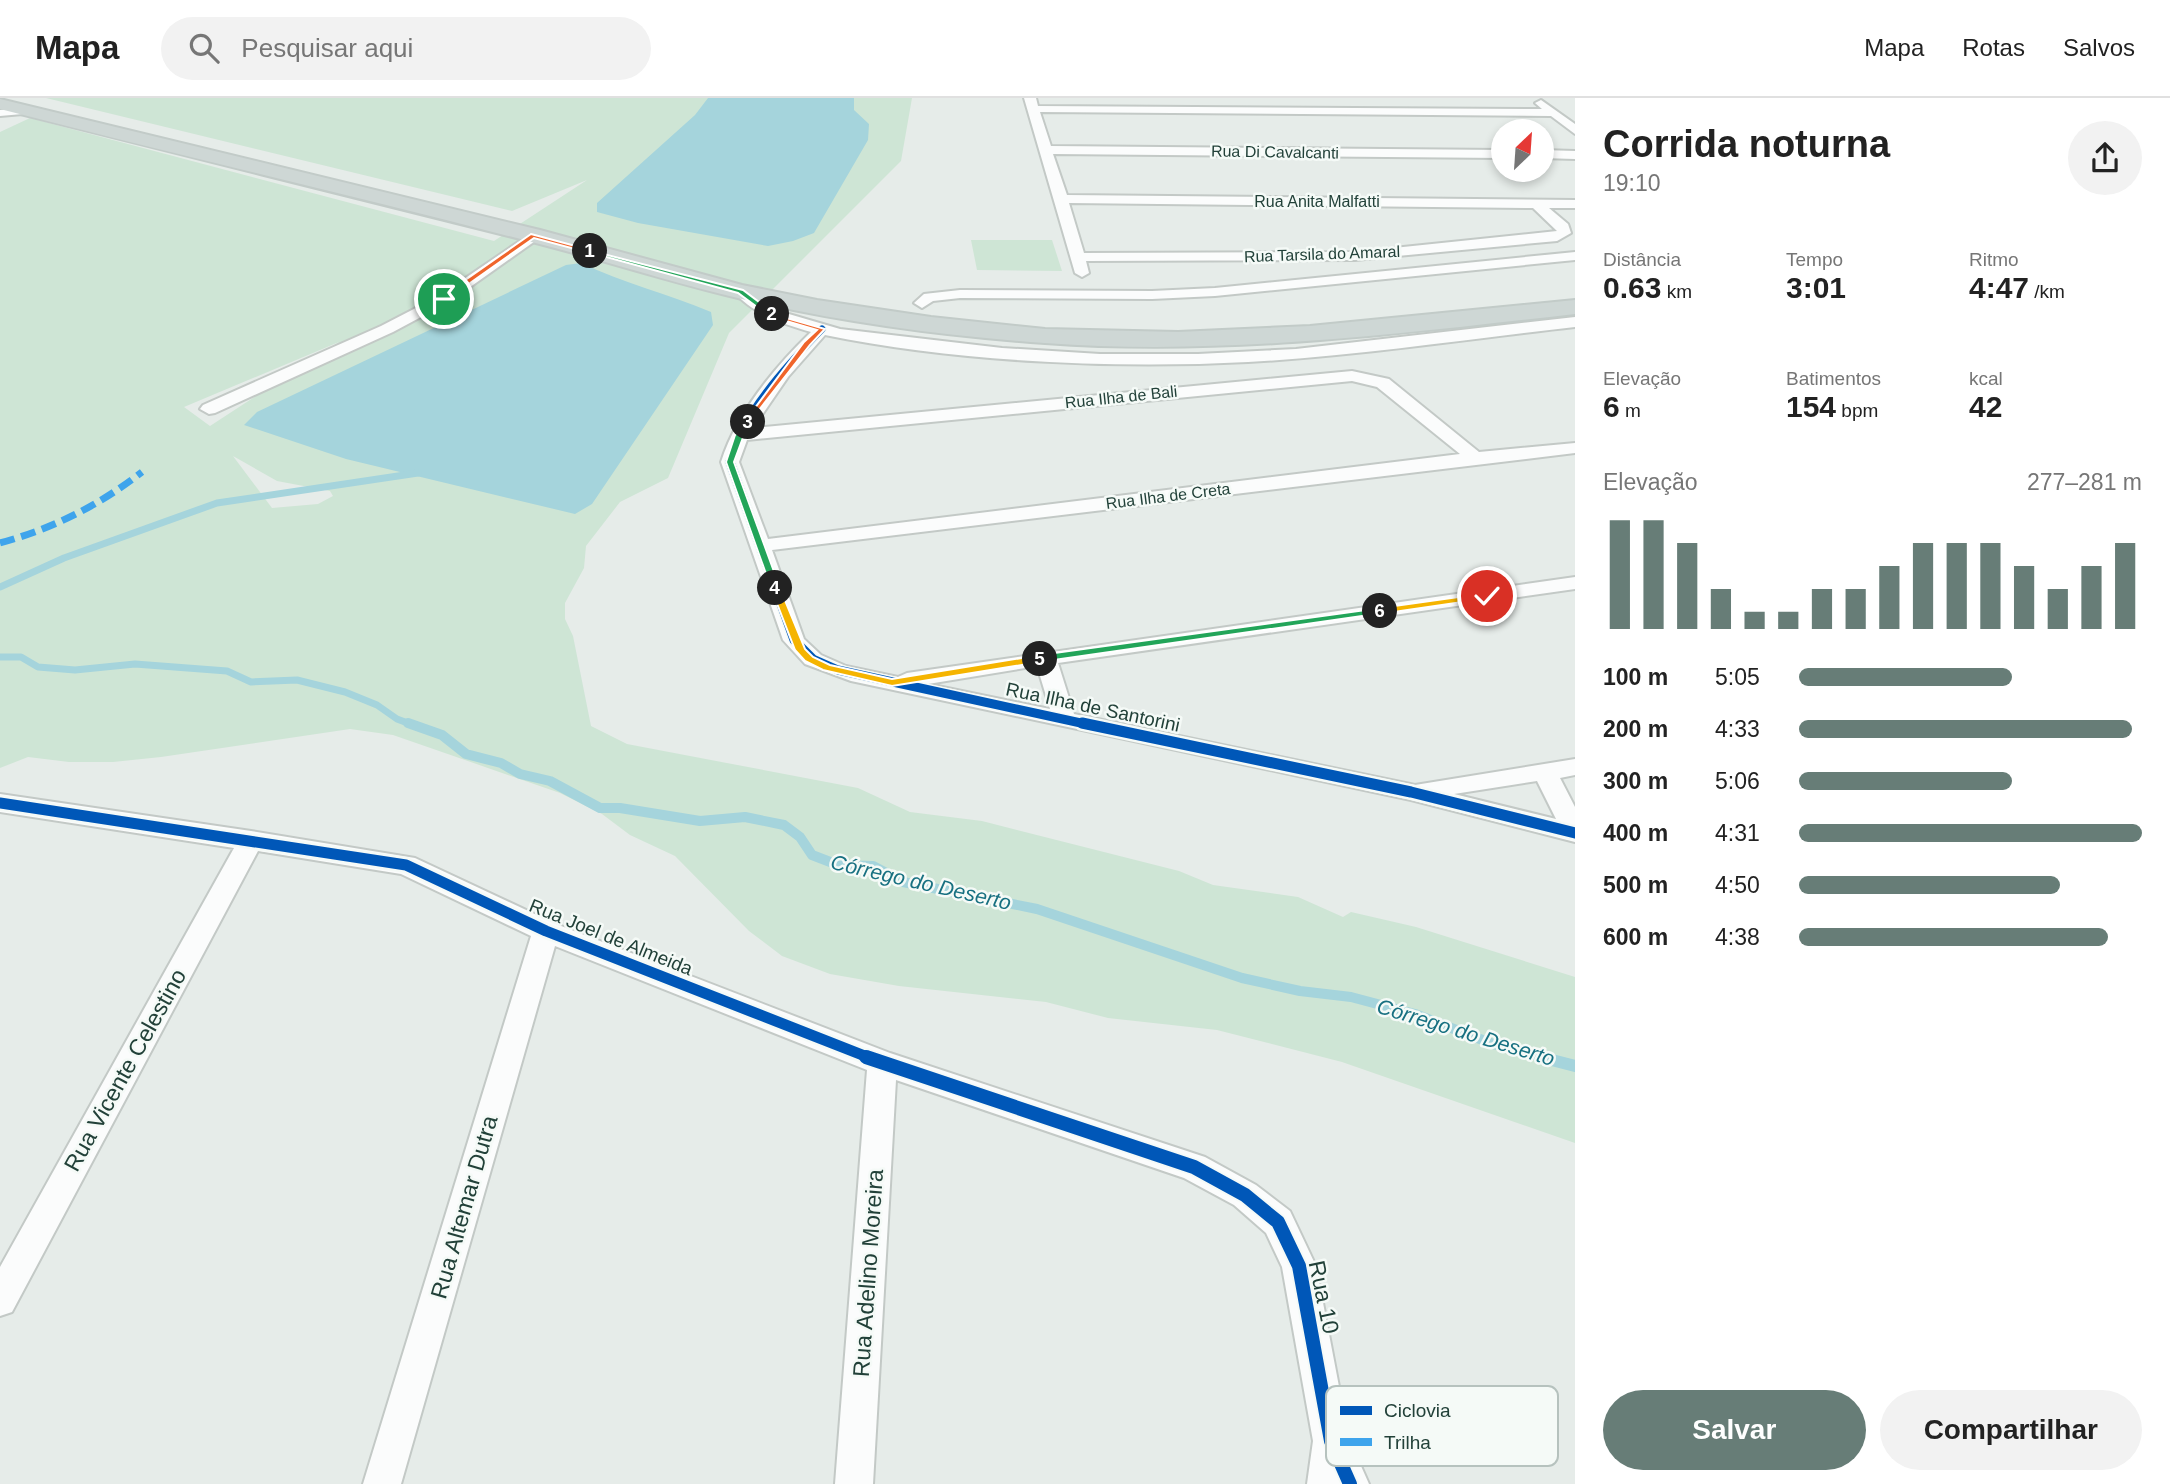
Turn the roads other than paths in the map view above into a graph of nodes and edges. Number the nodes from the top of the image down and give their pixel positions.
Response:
1 (47, 98) edge
2 (1535, 98) edge
3 (0, 104) edge
4 (1032, 104) edge
5 (30, 111) junction
6 (0, 113) edge
7 (1554, 113) junction
8 (1575, 130) edge
9 (1047, 150) junction
10 (1491, 154) edge
11 (1554, 154) edge
12 (1575, 155) edge
13 (1060, 199) junction
14 (1536, 203) junction
15 (1575, 204) edge
16 (533, 236) junction
17 (1075, 240) junction
18 (649, 245) dead end
19 (1575, 256) edge
20 (1079, 257) junction
21 (1097, 257) junction
22 (788, 278) dead end
23 (1575, 285) edge
24 (741, 292) junction
25 (1087, 294) junction
26 (1110, 295) junction
27 (922, 303) junction
28 (1575, 307) edge
29 (1575, 321) edge
30 (822, 329) junction
31 (209, 409) dead end
32 (740, 435) junction
33 (1575, 448) edge
34 (1475, 458) junction
35 (761, 546) junction
36 (1575, 583) edge
37 (1046, 658) junction
38 (892, 682) junction
39 (1064, 718) junction
40 (1575, 767) edge
41 (1545, 772) junction
42 (1411, 792) junction
43 (0, 803) edge
44 (1575, 833) edge
45 (251, 841) junction
46 (546, 931) junction
47 (882, 1063) junction
48 (1194, 1167) joint
49 (0, 1300) edge
50 (1326, 1414) edge
51 (1328, 1466) edge
52 (1342, 1466) edge
53 (382, 1484) edge
54 (854, 1484) edge
55 (1326, 1484) edge
56 (1350, 1484) edge

1 - 18 main road
2 - 7 street
3 - 5 main road
4 - 7 street
4 - 9 street
5 - 6 street
5 - 16 main road
7 - 8 street
9 - 10 street, Rua Di Cavalcanti
9 - 13 street
11 - 12 street
13 - 14 street, Rua Anita Malfatti
13 - 17 street
14 - 15 street, Rua Anita Malfatti
14 - 21 street, Rua Tarsila do Amaral
16 - 24 main road
16 - 31 street
17 - 20 street
17 - 21 street
19 - 26 street
20 - 21 street, Rua Tarsila do Amaral
20 - 25 street
21 - 26 street
22 - 27 main road
23 - 27 main road
24 - 28 main road
24 - 30 street
25 - 26 street
25 - 27 street
29 - 30 street
30 - 32 street, Rua Ilha de Santorini
32 - 34 street, Rua Ilha de Bali
32 - 35 street, Rua Ilha de Santorini
33 - 34 street, Rua Ilha de Creta
34 - 35 street, Rua Ilha de Creta
35 - 38 street, Rua Ilha de Santorini
36 - 37 street
37 - 38 street
37 - 39 street
38 - 39 street, Rua Ilha de Santorini
39 - 42 street, Rua Ilha de Santorini
40 - 41 street
41 - 42 street
41 - 44 street
42 - 44 street, Rua Ilha de Santorini
43 - 45 street, Rua Joel de Almeida
45 - 46 street, Rua Joel de Almeida
45 - 49 street, Rua Vicente Celestino
46 - 47 street, Rua Joel de Almeida
46 - 53 street, Rua Altemar Dutra
47 - 48 street, Rua Joel de Almeida
47 - 54 street, Rua Adelino Moreira
48 - 50 street, Rua 10
51 - 55 street
52 - 56 street

